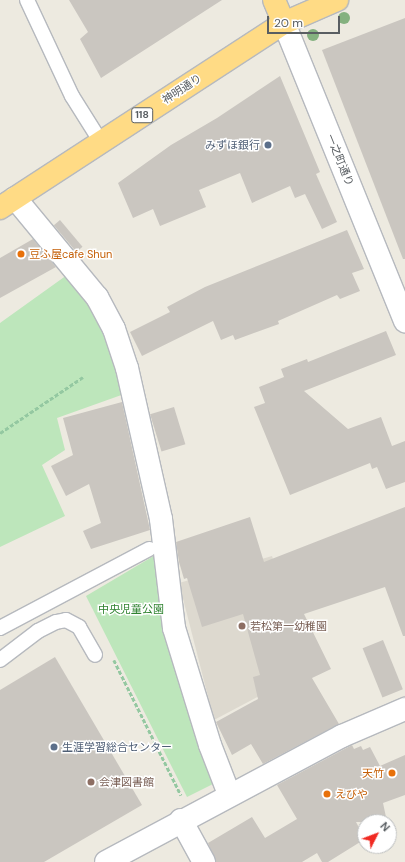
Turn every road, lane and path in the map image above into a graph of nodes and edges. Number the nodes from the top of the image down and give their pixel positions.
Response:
1 (27, 0) edge
2 (274, 0) edge
3 (337, 0) edge
4 (284, 23) junction
5 (101, 142) junction
6 (8, 203) edge
7 (405, 321) edge
8 (83, 377) dead end
9 (0, 433) edge
10 (149, 549) dead end
11 (0, 628) edge
12 (95, 655) dead end
13 (114, 658) dead end
14 (0, 660) edge
15 (405, 709) edge
16 (229, 794) junction
17 (186, 817) junction
18 (106, 862) edge
19 (204, 862) edge

1 - 5 lane
2 - 4 highway, 一之町通り
3 - 4 highway, 118
4 - 5 highway, 神明通り / 118
4 - 7 street, 一之町通り
5 - 6 highway, 神明通り / 118
6 - 16 street
8 - 9 path
10 - 11 lane
12 - 14 lane
13 - 17 path
15 - 16 street
16 - 17 street
17 - 18 street
17 - 19 street

